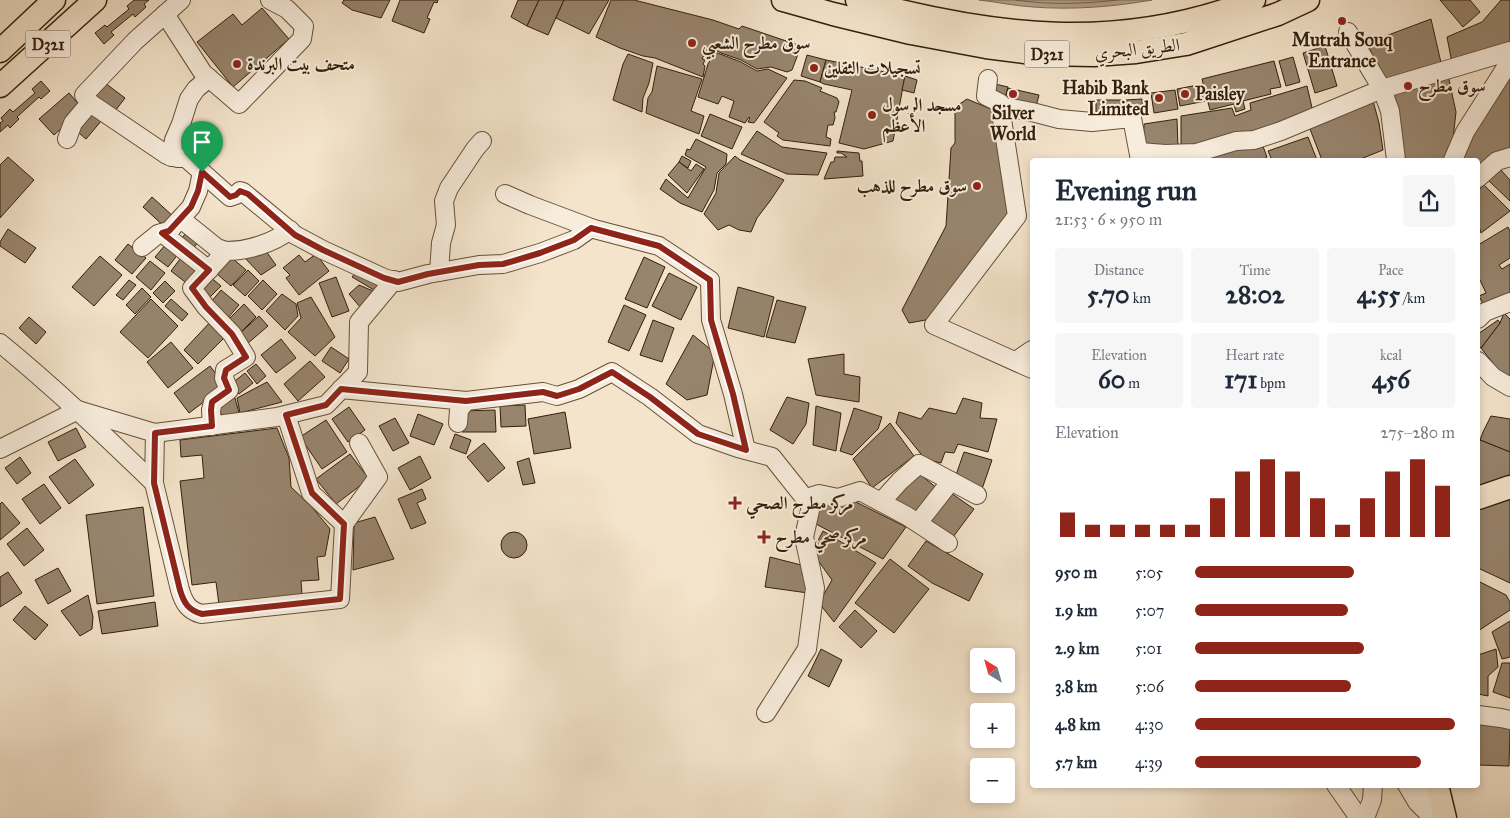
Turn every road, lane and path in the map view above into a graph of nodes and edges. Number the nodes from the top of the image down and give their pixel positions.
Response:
1 (54, 0) edge
2 (95, 0) edge
3 (182, 0) edge
4 (270, 0) edge
5 (783, 0) edge
6 (857, 0) edge
7 (1254, 0) edge
8 (1308, 0) edge
9 (165, 14) junction
10 (1348, 32) dead end
11 (1510, 51) edge
12 (0, 52) edge
13 (1510, 61) edge
14 (209, 78) junction
15 (988, 79) dead end
16 (0, 86) edge
17 (1382, 89) junction
18 (90, 103) junction
19 (1000, 106) junction
20 (67, 139) dead end
21 (482, 141) dead end
22 (1140, 156) edge
23 (171, 157) junction
24 (1510, 157) edge
25 (1396, 158) edge
26 (1455, 158) edge
27 (202, 172) junction
28 (1480, 176) edge
29 (505, 194) dead end
30 (181, 219) junction
31 (591, 228) junction
32 (290, 230) junction
33 (162, 233) junction
34 (142, 247) dead end
35 (226, 251) junction
36 (209, 270) junction
37 (439, 272) junction
38 (394, 280) junction
39 (1510, 302) edge
40 (1480, 316) edge
41 (0, 343) edge
42 (1030, 351) edge
43 (1016, 361) junction
44 (1480, 363) edge
45 (1030, 367) edge
46 (1510, 387) edge
47 (341, 389) junction
48 (466, 401) junction
49 (78, 410) junction
50 (286, 415) junction
51 (458, 423) dead end
52 (212, 426) junction
53 (155, 433) junction
54 (359, 443) dead end
55 (1, 446) edge
56 (746, 450) junction
57 (951, 481) junction
58 (154, 483) junction
59 (1510, 487) edge
60 (977, 495) dead end
61 (1480, 497) edge
62 (806, 498) junction
63 (881, 502) junction
64 (918, 523) junction
65 (344, 524) junction
66 (948, 543) dead end
67 (766, 713) dead end
68 (1480, 715) edge
69 (1510, 720) edge
70 (1338, 788) edge
71 (1373, 788) edge
72 (1409, 788) edge
73 (1425, 788) edge
74 (1437, 788) edge
75 (1434, 816) edge
76 (1359, 818) edge
77 (1365, 818) edge

1 - 12 main road, D321
2 - 16 main road, D321
3 - 9 street
4 - 14 street
5 - 8 main road, الطريق البحري / D321
6 - 7 main road, الطريق البحري / D321
9 - 14 street
9 - 18 street
10 - 17 street
11 - 17 street
13 - 26 street
14 - 23 street
15 - 19 street
17 - 22 street
17 - 25 street
18 - 20 street
18 - 23 street
19 - 22 street
19 - 43 street
21 - 37 street
23 - 27 street
24 - 28 street
27 - 30 street
27 - 32 street
29 - 31 street
30 - 33 street
30 - 35 street
31 - 37 street
31 - 56 street
32 - 35 street
32 - 38 street
33 - 34 street
33 - 36 street
35 - 36 street
36 - 52 street
37 - 38 street
38 - 47 street
39 - 40 street
41 - 49 street
42 - 43 street
43 - 45 street
44 - 46 street
47 - 48 street
47 - 50 street
48 - 51 street
48 - 56 street
49 - 53 street
49 - 55 street
49 - 58 street
50 - 52 street
50 - 65 street
52 - 53 street
53 - 58 street
54 - 65 street
56 - 62 street
57 - 60 street
57 - 63 street
57 - 64 street
58 - 65 street
59 - 61 main road
62 - 63 street
62 - 67 street
63 - 64 street
64 - 66 street
68 - 69 street
70 - 76 street
71 - 77 street
72 - 75 street
73 - 75 street
74 - 75 main road

